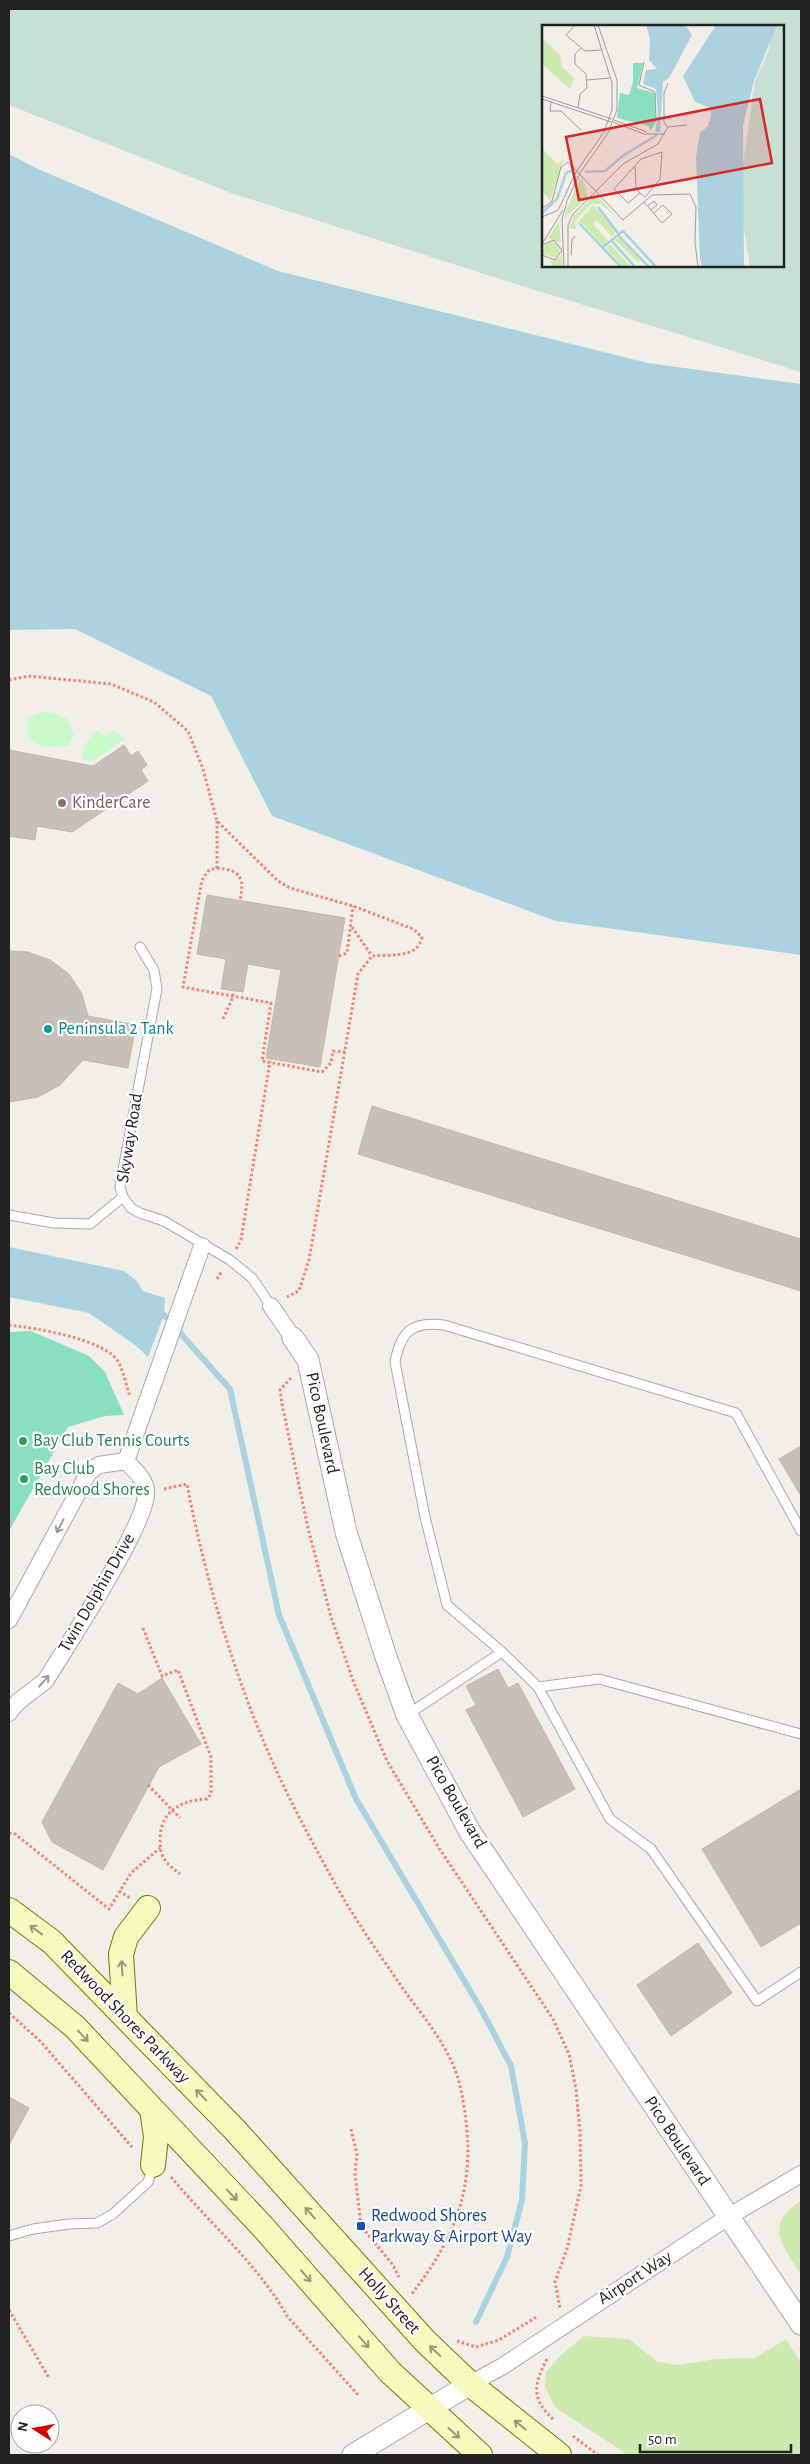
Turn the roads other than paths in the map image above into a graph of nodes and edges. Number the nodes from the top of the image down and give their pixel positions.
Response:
1 (140, 947) dead end
2 (123, 1196) junction
3 (9, 1215) edge
4 (202, 1246) junction
5 (271, 1306) joint
6 (293, 1338) joint
7 (126, 1461) junction
8 (801, 1531) edge
9 (9, 1620) edge
10 (502, 1652) junction
11 (538, 1687) junction
12 (9, 1713) edge
13 (407, 1715) junction
14 (801, 1734) edge
15 (148, 1908) dead end
16 (9, 1910) edge
17 (9, 1972) edge
18 (801, 1972) edge
19 (125, 2017) junction
20 (152, 2110) junction
21 (235, 2130) joint
22 (152, 2164) joint
23 (801, 2174) edge
24 (728, 2217) junction
25 (9, 2236) edge
26 (801, 2324) edge
27 (470, 2384) junction
28 (428, 2409) junction
29 (353, 2455) edge
30 (480, 2455) edge
31 (559, 2455) edge

1 - 2 lane, Skyway Road
2 - 3 lane
2 - 4 lane, Skyway Road
4 - 5 lane, Skyway Road
4 - 7 street
5 - 6 street, Skyway Road
6 - 13 street, Pico Boulevard
7 -> 9 street
12 -> 7 street, Twin Dolphin Drive
8 - 10 lane
10 - 11 lane
10 - 13 lane
11 - 14 lane
11 - 18 lane
13 - 24 street, Pico Boulevard
19 -> 15 main road
19 -> 16 main road, Redwood Shores Parkway
17 -> 20 main road
21 -> 19 main road, Redwood Shores Parkway
20 - 22 main road
20 -> 28 main road
27 -> 21 main road, Holly Street
22 - 25 lane
23 - 24 street, Airport Way
24 - 26 street
24 - 27 street, Airport Way
27 - 28 street
31 -> 27 main road, Holly Street
28 - 29 street
28 -> 30 main road

